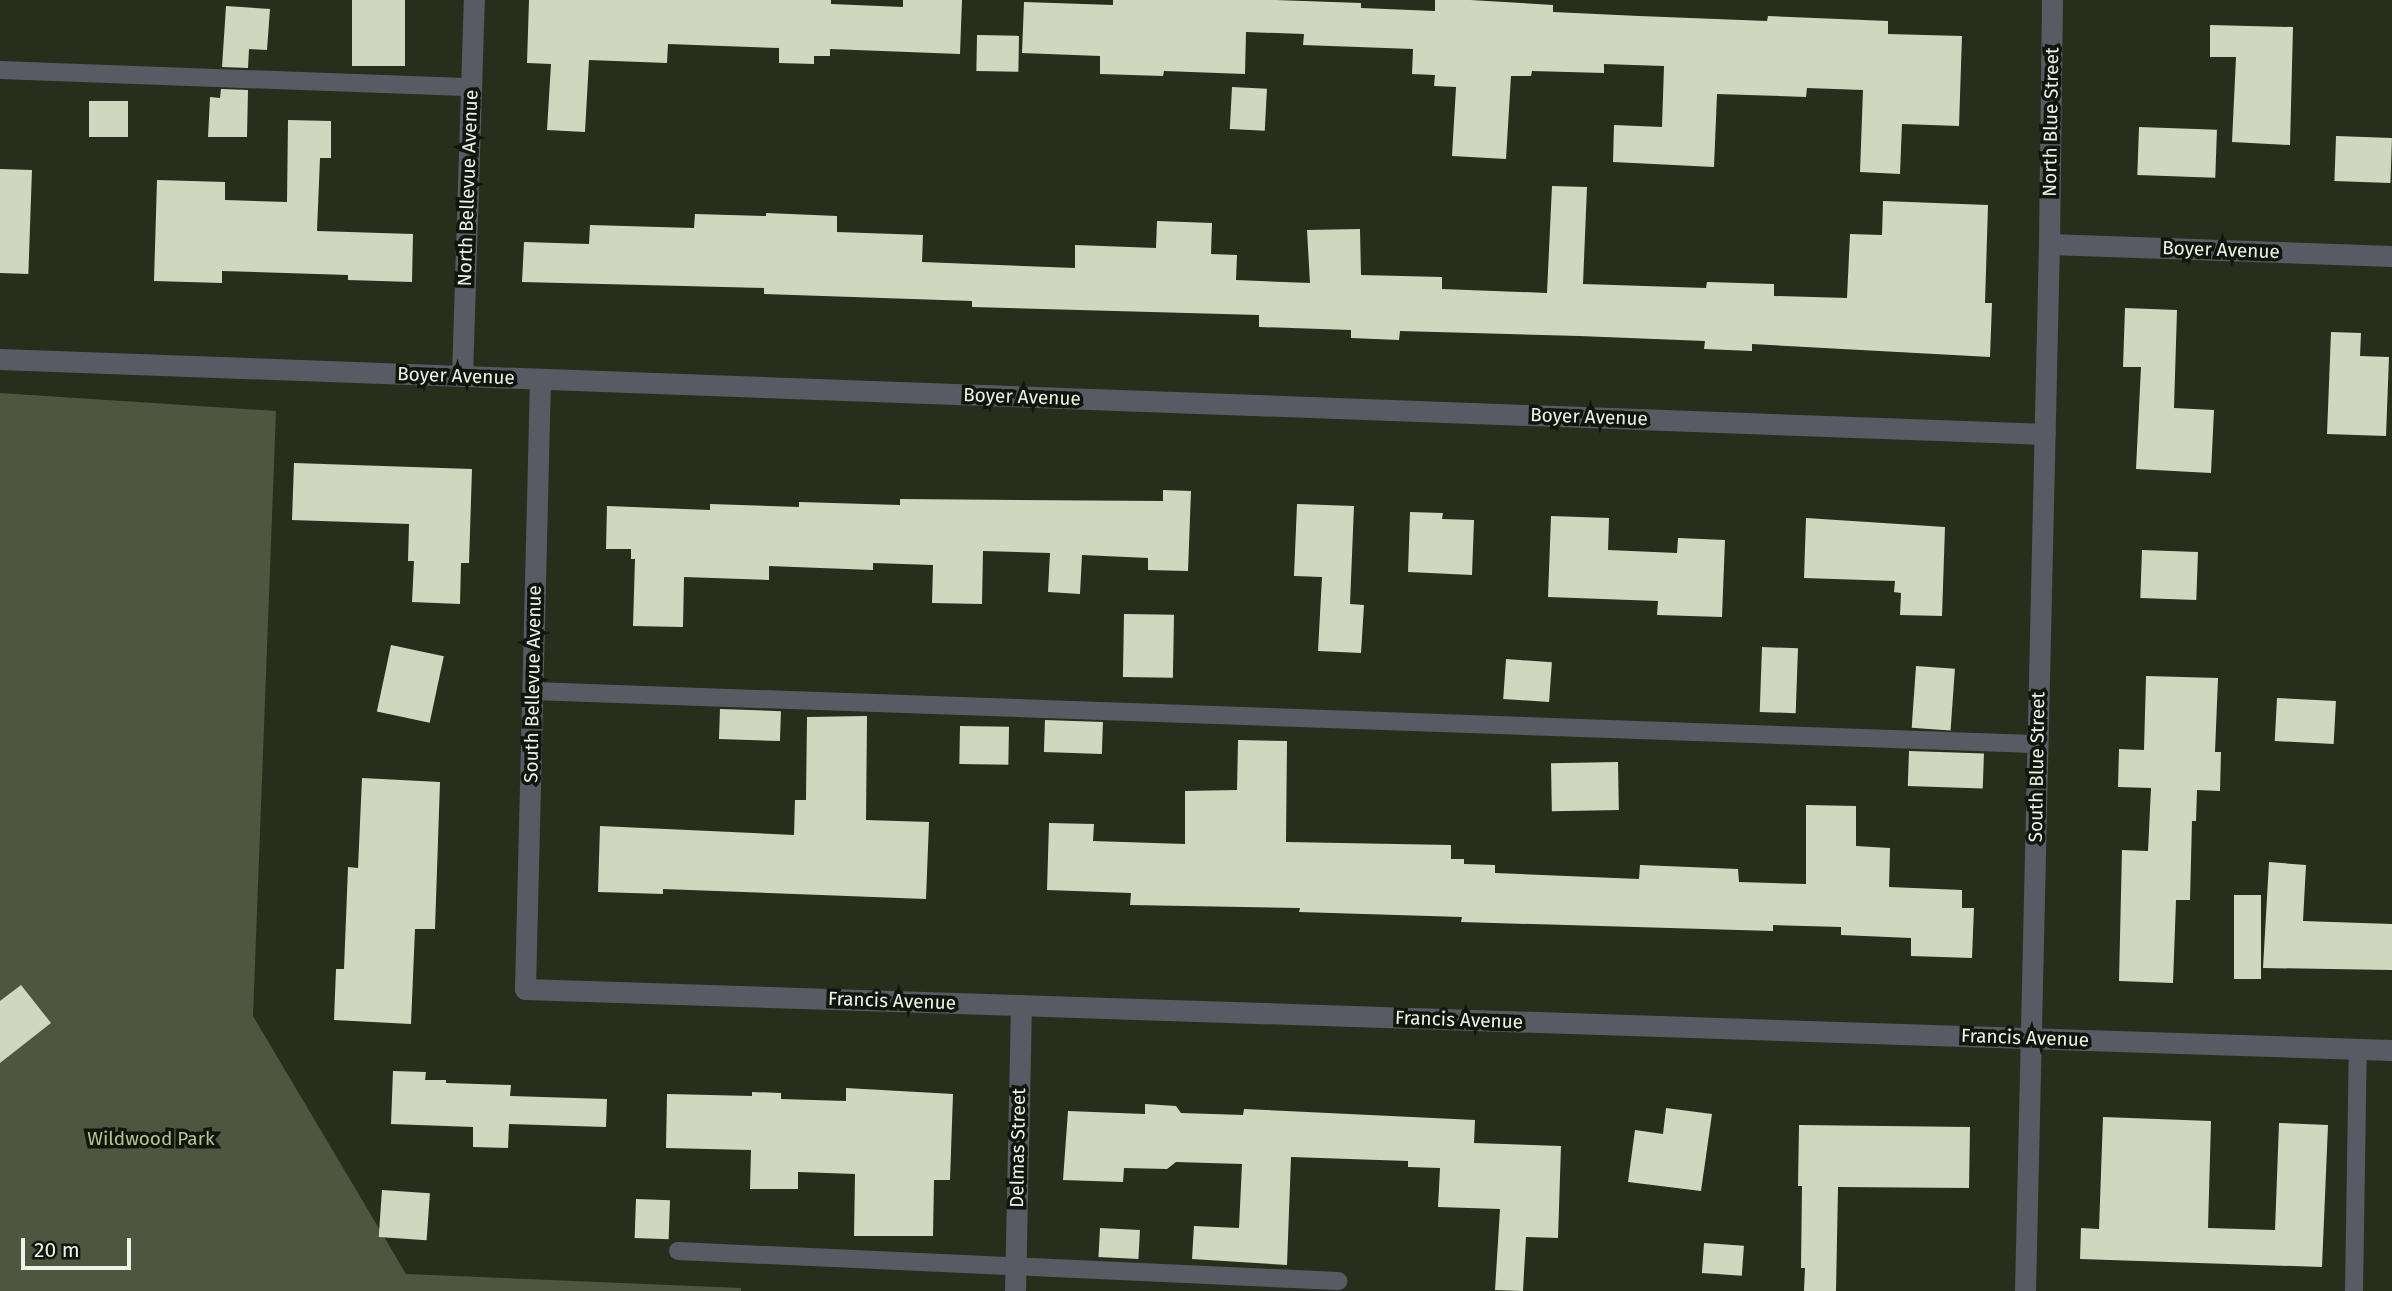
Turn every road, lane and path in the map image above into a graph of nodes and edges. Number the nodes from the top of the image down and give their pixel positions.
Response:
1 (474, 0) edge
2 (2052, 0) edge
3 (0, 70) edge
4 (472, 87) junction
5 (2049, 244) junction
6 (2392, 256) edge
7 (0, 359) edge
8 (462, 376) junction
9 (540, 379) junction
10 (2045, 434) junction
11 (533, 691) junction
12 (2038, 744) junction
13 (525, 989) joint
14 (1021, 1006) junction
15 (2031, 1038) junction
16 (2358, 1048) junction
17 (2392, 1049) edge
18 (678, 1251) dead end
19 (1015, 1266) junction
20 (1338, 1281) dead end
21 (1015, 1291) edge
22 (2025, 1291) edge
23 (2354, 1291) edge

1 - 4 street, North Bellevue Avenue
2 - 5 street, North Blue Street
3 - 4 lane
4 - 8 street, North Bellevue Avenue
5 - 6 street, Boyer Avenue
5 - 10 street, South Blue Street
7 - 8 street, Boyer Avenue
8 - 9 street, Boyer Avenue
9 - 10 street, Boyer Avenue
9 - 11 street, South Bellevue Avenue
10 - 12 street, South Blue Street
11 - 12 lane
11 - 13 street, South Bellevue Avenue
12 - 15 street, South Blue Street
13 - 14 street, Francis Avenue
14 - 15 street, Francis Avenue
14 - 19 street, Delmas Street
15 - 16 street, Francis Avenue
15 - 22 street, South Blue Street
16 - 17 street, Francis Avenue
16 - 23 lane
18 - 19 lane
19 - 20 lane
19 - 21 street, Delmas Street

